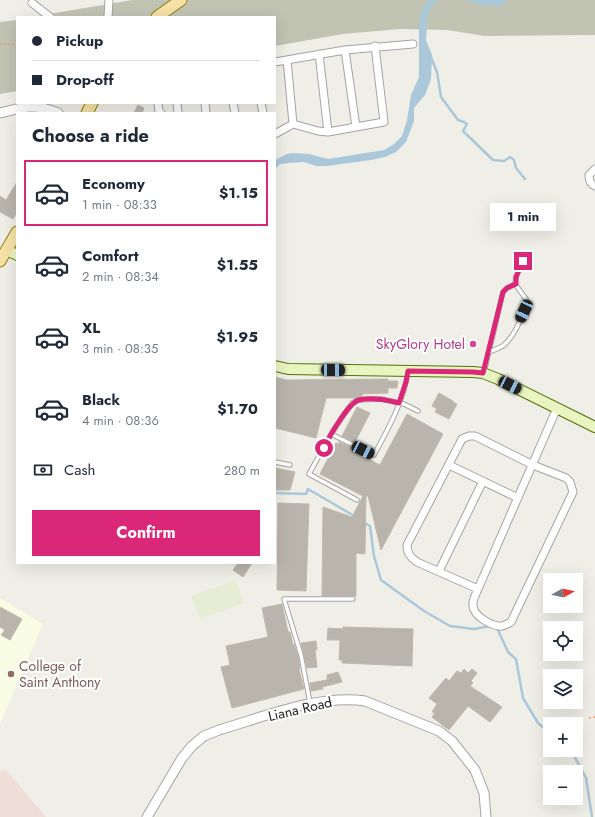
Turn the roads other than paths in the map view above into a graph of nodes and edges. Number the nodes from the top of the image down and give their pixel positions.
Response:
1 (109, 0) edge
2 (181, 0) edge
3 (32, 3) dead end
4 (49, 16) edge
5 (108, 16) edge
6 (158, 16) edge
7 (413, 44) dead end
8 (375, 46) junction
9 (345, 50) junction
10 (319, 54) junction
11 (287, 60) junction
12 (276, 62) edge
13 (55, 112) edge
14 (0, 113) edge
15 (293, 124) junction
16 (356, 128) junction
17 (328, 132) junction
18 (276, 133) edge
19 (595, 169) edge
20 (595, 186) edge
21 (16, 236) edge
22 (12, 252) edge
23 (0, 261) edge
24 (523, 261) dead end
25 (516, 284) junction
26 (489, 352) junction
27 (276, 366) edge
28 (408, 371) junction
29 (483, 373) junction
30 (399, 403) junction
31 (557, 408) junction
32 (418, 411) dead end
33 (595, 427) edge
34 (331, 434) junction
35 (276, 462) edge
36 (449, 465) junction
37 (533, 465) junction
38 (290, 466) dead end
39 (483, 482) junction
40 (518, 498) junction
41 (357, 500) dead end
42 (439, 571) junction
43 (478, 589) junction
44 (353, 599) dead end
45 (310, 704) junction
46 (147, 817) edge
47 (486, 817) edge

1 - 5 street
2 - 6 main road
3 - 4 street
7 - 8 street
8 - 9 street
8 - 16 street
9 - 10 street
9 - 16 street
10 - 11 street
10 - 17 street
11 - 12 street
11 - 15 street
13 - 14 street
15 - 17 street
15 - 18 street
16 - 17 street
19 - 20 street
21 - 22 main road
22 - 23 main road
24 - 25 lane
25 - 26 lane
25 - 26 lane
26 - 29 lane
27 - 28 main road
28 - 29 main road
28 - 30 lane
29 - 31 main road
30 - 32 lane
30 - 34 lane
30 - 34 lane
31 - 33 main road
31 - 37 street
34 - 41 lane
35 - 38 lane
36 - 37 street
36 - 39 street
36 - 42 street
37 - 40 street
37 - 43 street
39 - 40 street
39 - 42 street
40 - 43 street
42 - 43 street
44 - 45 lane
45 - 46 street, Liana Road
45 - 47 street, Liana Road

